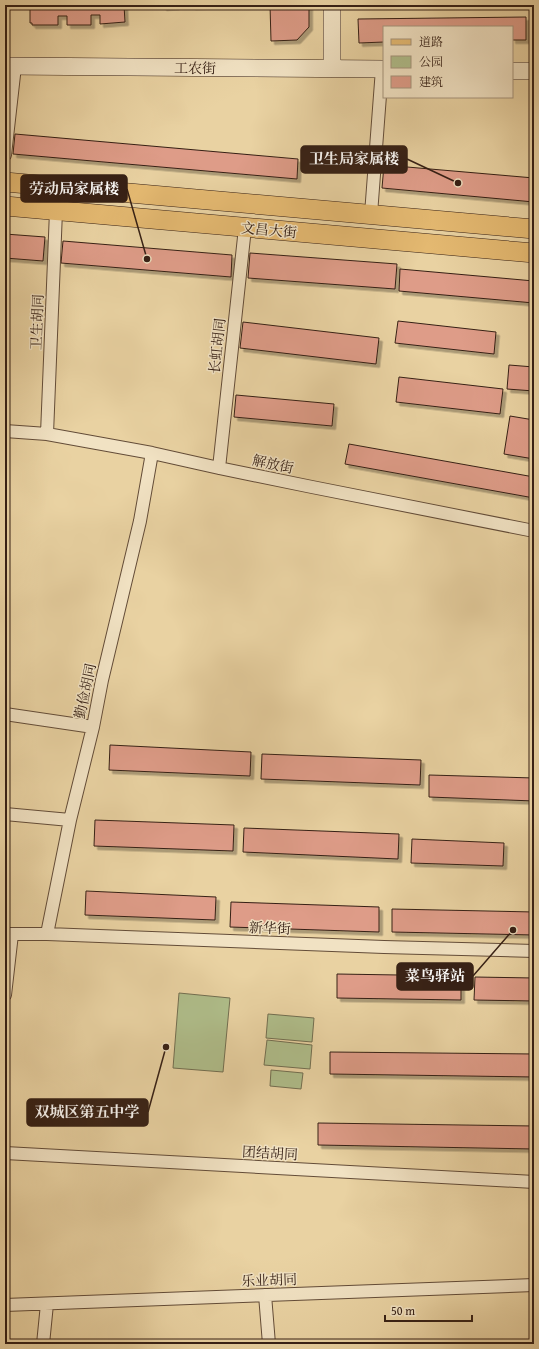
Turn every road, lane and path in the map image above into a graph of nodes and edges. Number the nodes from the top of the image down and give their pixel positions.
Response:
1 (332, 5) edge
2 (10, 66) edge
3 (332, 69) junction
4 (383, 69) edge
5 (513, 71) edge
6 (534, 71) edge
7 (5, 156) edge
8 (5, 182) edge
9 (5, 206) edge
10 (56, 211) junction
11 (371, 214) junction
12 (245, 228) junction
13 (534, 229) edge
14 (534, 253) edge
15 (5, 431) edge
16 (47, 434) junction
17 (152, 453) junction
18 (219, 468) junction
19 (534, 531) edge
20 (5, 714) edge
21 (93, 727) junction
22 (5, 814) edge
23 (70, 820) junction
24 (9, 934) edge
25 (47, 934) junction
26 (534, 951) edge
27 (5, 995) edge
28 (5, 1153) edge
29 (534, 1182) edge
30 (534, 1285) edge
31 (265, 1296) junction
32 (47, 1304) junction
33 (5, 1305) edge
34 (43, 1344) edge
35 (269, 1344) edge

1 - 3 main road
2 - 3 main road, 工农街
2 - 7 street
3 - 4 main road, 工农街
4 - 11 street
5 - 6 main road
8 - 11 main road, 文昌大街
9 - 10 main road, 文昌大街
10 - 12 main road, 文昌大街
10 - 16 street, 卫生胡同
11 - 13 main road, 文昌大街
12 - 14 main road, 文昌大街
12 - 18 street, 长虹胡同
15 - 16 street, 解放街
16 - 17 street, 解放街
17 - 18 street, 解放街
17 - 21 street, 勤俭胡同
18 - 19 street, 解放街
20 - 21 street
21 - 23 street, 勤俭胡同
22 - 23 street
23 - 25 street, 勤俭胡同
24 - 25 street, 新华街
24 - 27 street
25 - 26 street, 新华街
28 - 29 street, 团结胡同
30 - 31 street, 乐业胡同
31 - 32 street, 乐业胡同
31 - 35 street
32 - 33 street, 乐业胡同
32 - 34 street

